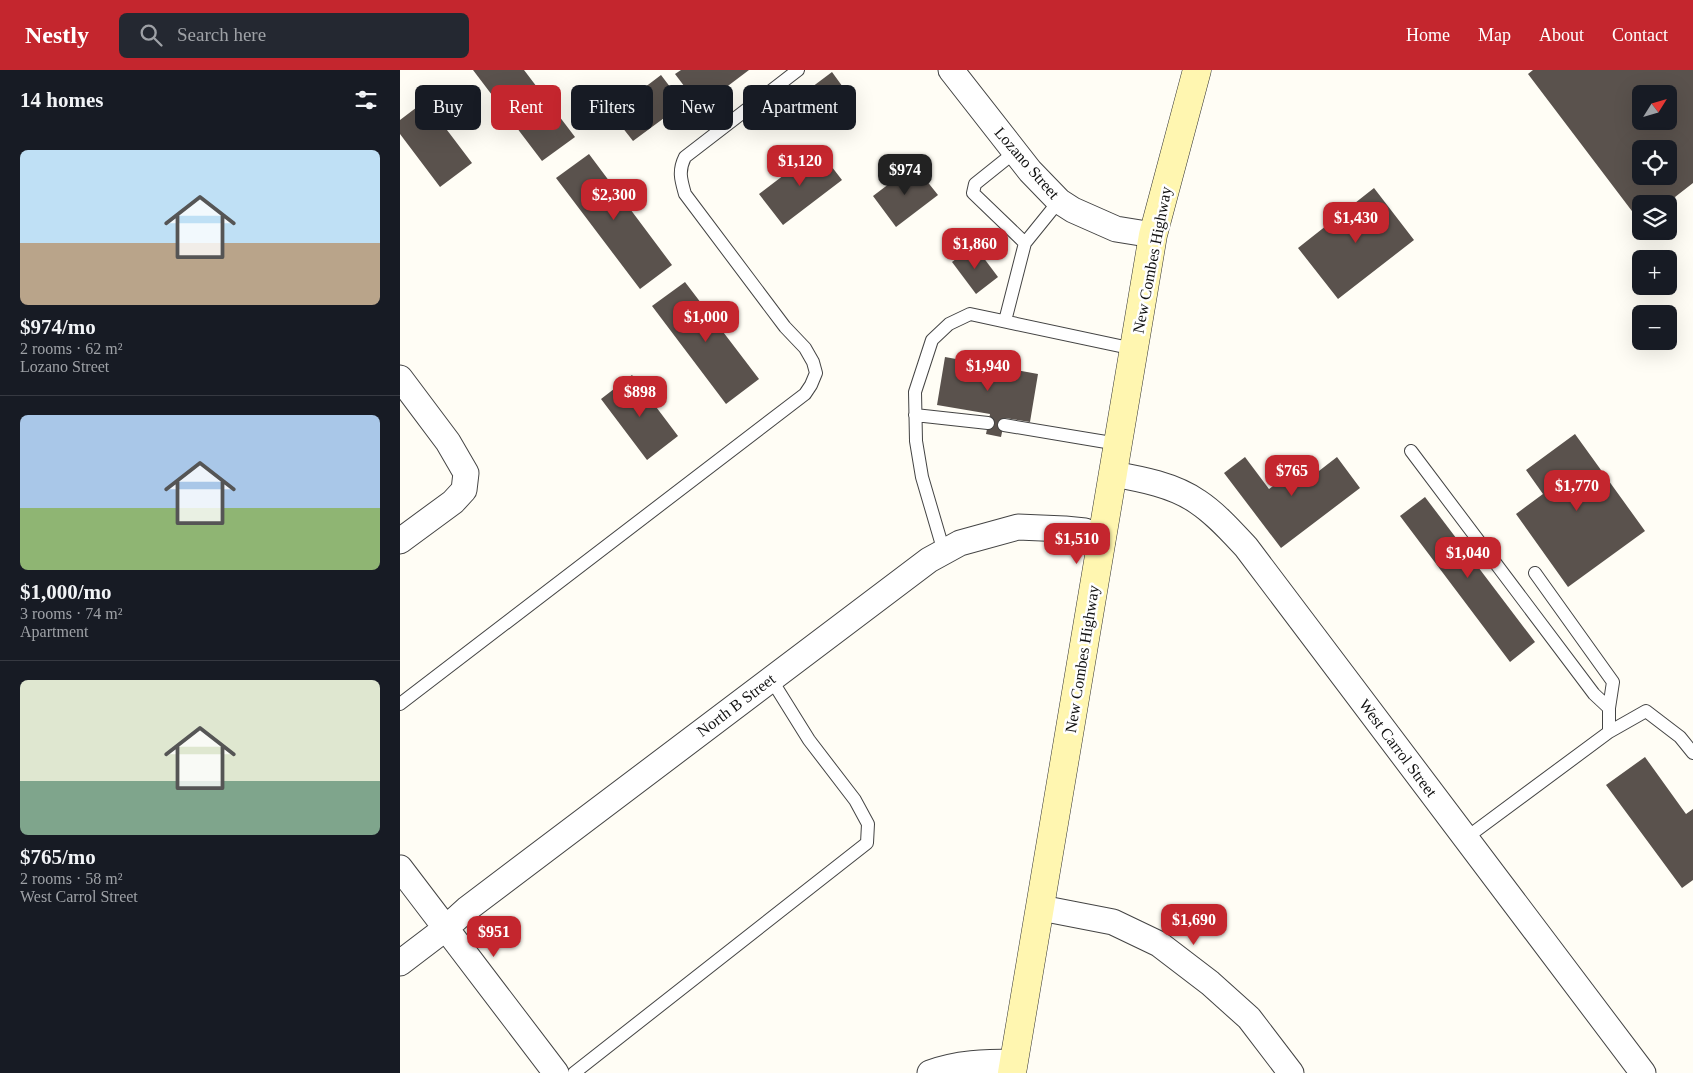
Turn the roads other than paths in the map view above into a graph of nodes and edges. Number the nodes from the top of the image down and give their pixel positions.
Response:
1 (798, 70) edge
2 (951, 70) edge
3 (1197, 70) edge
4 (1015, 152) junction
5 (1059, 201) junction
6 (1153, 235) junction
7 (1025, 243) junction
8 (1005, 321) junction
9 (1134, 349) junction
10 (400, 378) edge
11 (915, 415) junction
12 (988, 423) dead end
13 (1004, 425) dead end
14 (1118, 444) junction
15 (1411, 451) dead end
16 (1113, 474) junction
17 (400, 541) edge
18 (1102, 542) junction
19 (944, 552) junction
20 (1535, 573) dead end
21 (771, 679) junction
22 (400, 704) edge
23 (1609, 708) junction
24 (1609, 732) junction
25 (1693, 753) edge
26 (1466, 838) junction
27 (400, 868) edge
28 (1041, 908) junction
29 (446, 928) junction
30 (400, 963) edge
31 (1013, 1067) edge
32 (556, 1073) edge
33 (574, 1073) edge
34 (930, 1073) edge
35 (1291, 1073) edge
36 (1644, 1073) edge

1 - 22 lane
2 - 4 street, Lozano Street
3 - 6 street, New Combes Highway
4 - 5 street, Lozano Street
4 - 7 lane
5 - 6 street, Lozano Street
5 - 7 lane
6 - 9 street, New Combes Highway
7 - 8 lane
8 - 9 lane
8 - 11 lane
9 - 14 street, New Combes Highway
10 - 17 street
11 - 12 lane
11 - 19 lane
13 - 14 lane
14 - 16 street, New Combes Highway
15 - 23 lane
16 - 18 street, New Combes Highway
16 - 26 street, West Carrol Street
18 - 19 street, North B Street
18 - 28 street, New Combes Highway
19 - 21 street, North B Street
20 - 23 lane
21 - 29 street, North B Street
21 - 33 lane
23 - 24 lane
24 - 25 lane
24 - 26 lane
26 - 36 street, West Carrol Street
27 - 29 street
28 - 31 street, New Combes Highway
28 - 35 street
29 - 30 street, North B Street
29 - 32 street
31 - 34 street

